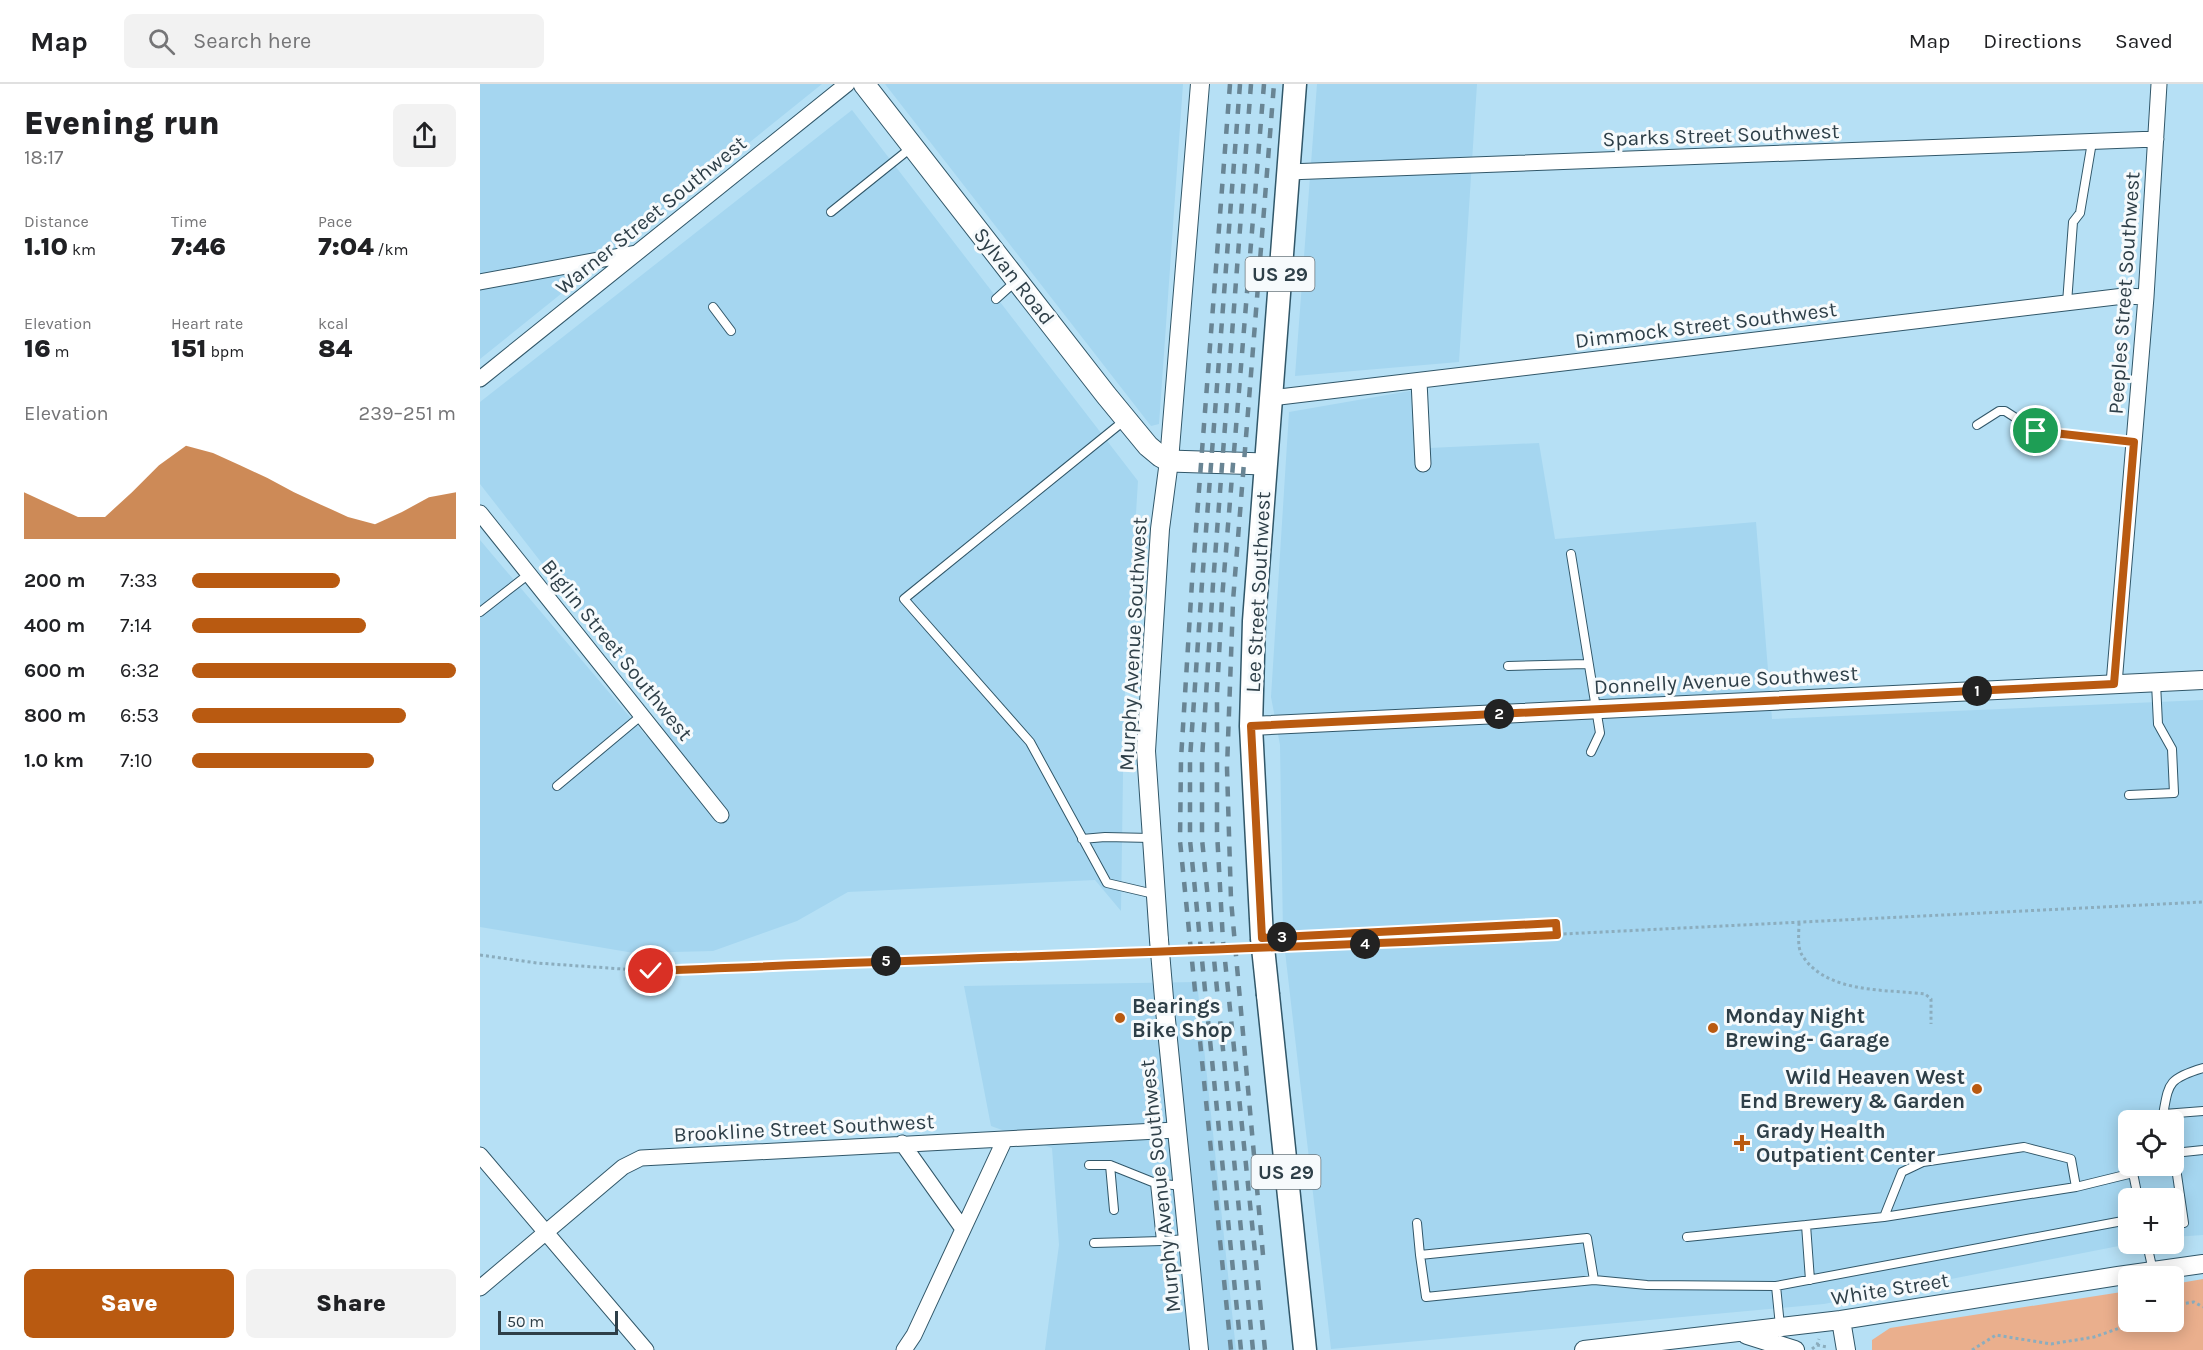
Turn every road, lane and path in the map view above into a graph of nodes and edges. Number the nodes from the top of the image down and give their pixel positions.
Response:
1 (847, 84) edge
2 (864, 84) edge
3 (1200, 84) edge
4 (1295, 84) edge
5 (2159, 84) edge
6 (2156, 139) junction
7 (2092, 142) junction
8 (914, 146) junction
9 (1288, 172) junction
10 (831, 212) dead end
11 (638, 253) junction
12 (1017, 280) junction
13 (480, 282) edge
14 (2146, 297) junction
15 (996, 299) dead end
16 (2067, 303) junction
17 (713, 307) dead end
18 (731, 331) dead end
19 (480, 379) edge
20 (1419, 381) junction
21 (1271, 398) junction
22 (1126, 419) junction
23 (1977, 425) dead end
24 (2134, 442) junction
25 (1169, 461) junction
26 (1265, 464) junction
27 (1423, 464) dead end
28 (480, 513) edge
29 (1570, 554) dead end
30 (529, 574) junction
31 (480, 612) edge
32 (1587, 664) junction
33 (1508, 666) dead end
34 (2203, 680) edge
35 (2156, 682) junction
36 (2114, 684) junction
37 (1596, 709) junction
38 (642, 715) junction
39 (1251, 726) junction
40 (1591, 752) dead end
41 (557, 786) dead end
42 (2129, 795) dead end
43 (721, 814) dead end
44 (1152, 838) junction
45 (1082, 839) junction
46 (1156, 895) junction
47 (2203, 902) edge
48 (1799, 923) junction
49 (1557, 935) junction
50 (1263, 945) junction
51 (1163, 947) junction
52 (1144, 954) dead end
53 (480, 955) edge
54 (1931, 1024) dead end
55 (2203, 1068) edge
56 (2164, 1110) edge
57 (2203, 1112) edge
58 (2184, 1114) edge
59 (1176, 1130) junction
60 (1005, 1139) junction
61 (902, 1143) junction
62 (2203, 1150) edge
63 (2184, 1153) edge
64 (480, 1155) edge
65 (1089, 1165) dead end
66 (1110, 1165) junction
67 (2121, 1176) edge
68 (1155, 1184) junction
69 (1182, 1186) junction
70 (2076, 1187) junction
71 (1114, 1210) dead end
72 (1884, 1217) junction
73 (2118, 1222) edge
74 (1417, 1223) dead end
75 (1806, 1225) junction
76 (963, 1229) junction
77 (547, 1233) junction
78 (1687, 1237) dead end
79 (1188, 1239) junction
80 (1161, 1241) junction
81 (1094, 1243) dead end
82 (1420, 1255) junction
83 (2203, 1264) edge
84 (2184, 1267) edge
85 (2118, 1276) edge
86 (1594, 1280) junction
87 (1810, 1280) junction
88 (1776, 1286) junction
89 (480, 1288) edge
90 (2184, 1304) edge
91 (2203, 1307) edge
92 (1841, 1320) junction
93 (1780, 1328) junction
94 (2118, 1329) edge
95 (1739, 1332) junction
96 (1827, 1347) dead end
97 (1812, 1349) edge
98 (646, 1350) edge
99 (904, 1350) edge
100 (1199, 1350) edge
101 (1305, 1350) edge
102 (1584, 1350) edge
103 (1795, 1350) edge
104 (1846, 1350) edge
105 (1972, 1350) edge

1 - 11 street, Warner Street Southwest
2 - 8 main road, Sylvan Road
3 - 25 street, Murphy Avenue Southwest
4 - 9 main road, Lee Street Southwest / US 29
5 - 6 street, Peeples Street Southwest
6 - 7 street, Sparks Street Southwest
6 - 14 street, Peeples Street Southwest
7 - 9 street, Sparks Street Southwest
7 - 16 lane
8 - 10 lane
8 - 12 main road, Sylvan Road
9 - 21 main road, Lee Street Southwest / US 29
11 - 13 street
11 - 19 street, Warner Street Southwest
12 - 15 lane
12 - 22 main road, Sylvan Road
14 - 16 street, Dimmock Street Southwest
14 - 24 street, Peeples Street Southwest
16 - 20 street, Dimmock Street Southwest
17 - 18 lane
20 - 21 street, Dimmock Street Southwest
20 - 27 street
21 - 26 main road, Lee Street Southwest / US 29
22 - 25 main road, Sylvan Road
22 - 45 lane
23 - 24 lane
24 - 36 street, Peeples Street Southwest
25 - 26 main road
25 - 44 street, Murphy Avenue Southwest
26 - 39 main road, Lee Street Southwest / US 29
28 - 30 street, Biglin Street Southwest
29 - 32 lane
30 - 31 lane
30 - 38 street, Biglin Street Southwest
32 - 33 lane
32 - 37 lane
34 - 35 street, Donnelly Avenue Southwest
35 - 36 street, Donnelly Avenue Southwest
35 - 42 lane
36 - 37 street, Donnelly Avenue Southwest
37 - 39 street, Donnelly Avenue Southwest
37 - 40 lane
38 - 41 lane
38 - 43 street, Biglin Street Southwest
39 - 50 main road, Lee Street Southwest / US 29
44 - 45 lane
44 - 46 street, Murphy Avenue Southwest
45 - 46 lane
46 - 51 street, Murphy Avenue Southwest
47 - 48 path
48 - 49 path
48 - 54 path
49 - 50 path
49 - 50 path
50 - 51 path
50 - 101 main road, Lee Street Southwest / US 29, bridge
51 - 59 street, Murphy Avenue Southwest, bridge
52 - 53 path
55 - 56 lane
57 - 58 lane
59 - 60 street, Brookline Street Southwest
59 - 69 street, Murphy Avenue Southwest
60 - 61 street, Brookline Street Southwest
60 - 76 street
61 - 76 street
61 - 77 street, Brookline Street Southwest
62 - 63 lane
64 - 77 street
65 - 66 lane
66 - 68 lane
66 - 71 lane
67 - 70 lane
68 - 69 lane
68 - 80 lane
69 - 79 street, Murphy Avenue Southwest
70 - 72 lane
70 - 72 lane
72 - 75 lane
73 - 87 lane
74 - 82 lane
75 - 78 lane
75 - 87 lane
76 - 99 street
77 - 89 street, Brookline Street Southwest
77 - 98 street
79 - 80 lane
79 - 100 street, Murphy Avenue Southwest
80 - 81 lane
82 - 86 lane
82 - 86 lane
83 - 84 street, White Street
85 - 92 street, White Street
86 - 88 lane
87 - 88 lane
88 - 93 lane
90 - 91 path
92 - 93 street, White Street
92 - 104 street
93 - 95 street, White Street
94 - 105 path
95 - 102 street, White Street
95 - 103 street
96 - 97 path

